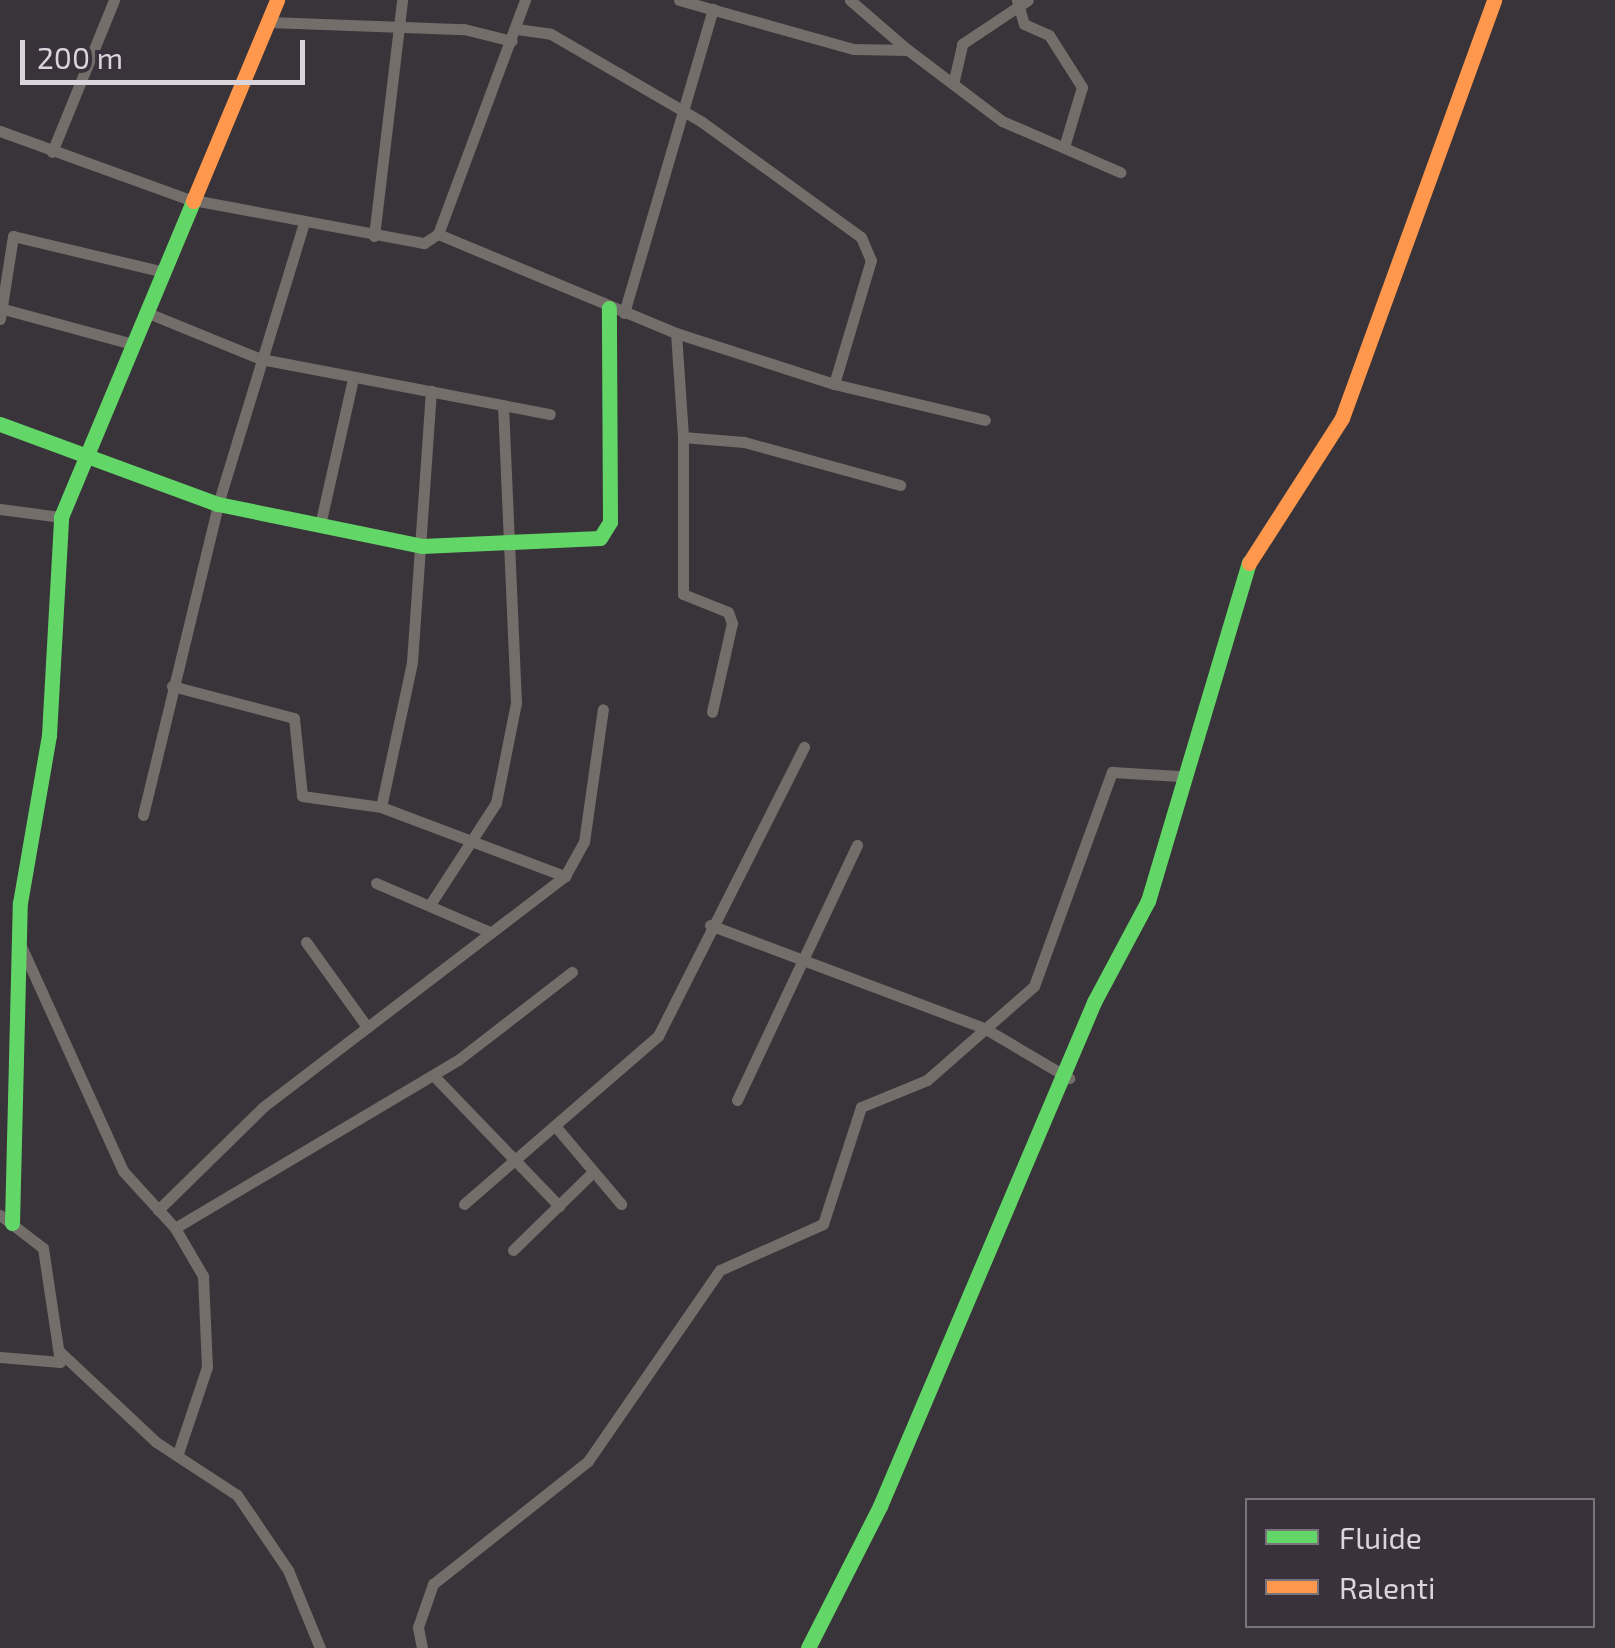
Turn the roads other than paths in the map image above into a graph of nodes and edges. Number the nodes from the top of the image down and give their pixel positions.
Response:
1 (114, 0) edge
2 (277, 0) edge
3 (402, 0) edge
4 (525, 0) edge
5 (679, 0) edge
6 (850, 0) edge
7 (1028, 0) edge
8 (1494, 0) edge
9 (1017, 5) edge
10 (713, 10) junction
11 (269, 22) junction
12 (400, 24) junction
13 (514, 35) junction
14 (908, 50) junction
15 (954, 80) junction
16 (688, 114) junction
17 (0, 130) edge
18 (1064, 148) junction
19 (52, 152) junction
20 (1120, 172) dead end
21 (188, 199) junction
22 (303, 226) junction
23 (438, 234) junction
24 (374, 236) junction
25 (164, 272) junction
26 (616, 310) junction
27 (1, 312) edge
28 (148, 313) junction
29 (676, 333) junction
30 (129, 343) junction
31 (260, 359) junction
32 (354, 378) junction
33 (834, 384) junction
34 (431, 391) junction
35 (503, 405) junction
36 (550, 414) dead end
37 (985, 420) dead end
38 (0, 424) edge
39 (684, 437) junction
40 (90, 454) junction
41 (900, 485) dead end
42 (218, 504) junction
43 (0, 509) edge
44 (62, 517) junction
45 (320, 524) junction
46 (508, 542) junction
47 (422, 546) junction
48 (172, 686) junction
49 (603, 709) dead end
50 (712, 712) dead end
51 (804, 747) dead end
52 (1180, 776) junction
53 (381, 807) junction
54 (142, 815) dead end
55 (478, 841) junction
56 (857, 845) dead end
57 (565, 876) junction
58 (376, 884) dead end
59 (431, 904) junction
60 (710, 925) junction
61 (490, 932) junction
62 (306, 942) dead end
63 (21, 946) junction
64 (805, 956) junction
65 (572, 972) dead end
66 (367, 1027) junction
67 (984, 1028) junction
68 (433, 1075) junction
69 (1069, 1078) junction
70 (738, 1100) dead end
71 (556, 1127) junction
72 (515, 1160) junction
73 (593, 1172) junction
74 (464, 1204) dead end
75 (621, 1204) dead end
76 (560, 1206) junction
77 (158, 1210) junction
78 (6, 1219) edge
79 (175, 1228) junction
80 (513, 1250) dead end
81 (58, 1351) junction
82 (0, 1357) edge
83 (178, 1453) junction
84 (320, 1648) edge
85 (422, 1648) edge
86 (808, 1648) edge

1 - 19 street
2 - 11 street
3 - 12 street
4 - 13 street
5 - 10 street
6 - 14 street
7 - 9 street
8 - 52 street
9 - 15 street
9 - 18 street
10 - 14 street
10 - 16 street
11 - 12 street
11 - 21 street
12 - 13 street
12 - 24 street
13 - 16 street
13 - 23 street
14 - 15 street
15 - 18 street
16 - 26 street
16 - 33 street
17 - 19 street
18 - 20 street
19 - 21 street
21 - 22 street
21 - 25 street
22 - 24 street
22 - 31 street
23 - 24 street
23 - 26 street
25 - 27 street
25 - 28 street
26 - 29 street
26 - 46 street
27 - 30 street
28 - 30 street
28 - 31 street
29 - 33 street
29 - 39 street
30 - 40 street
31 - 32 street
31 - 42 street
32 - 34 street
32 - 45 street
33 - 37 street
34 - 35 street
34 - 47 street
35 - 36 street
35 - 46 street
38 - 40 street
39 - 41 street
39 - 50 street
40 - 42 street
40 - 44 street
42 - 45 street
42 - 48 street
43 - 44 street
44 - 63 street
45 - 47 street
46 - 47 street
46 - 55 street
47 - 53 street
48 - 53 street
48 - 54 street
49 - 57 street
51 - 60 street
52 - 67 street
52 - 69 street
53 - 55 street
55 - 57 street
55 - 59 street
56 - 64 street
57 - 61 street
58 - 59 street
59 - 61 street
60 - 64 street
60 - 71 street
61 - 66 street
62 - 66 street
63 - 77 street
63 - 78 street
64 - 67 street
64 - 70 street
65 - 68 street
66 - 77 street
67 - 69 street
67 - 85 street
68 - 72 street
68 - 79 street
69 - 86 street
71 - 72 street
71 - 73 street
72 - 74 street
72 - 76 street
73 - 75 street
73 - 76 street
76 - 80 street
77 - 79 street
78 - 81 street
79 - 83 street
81 - 82 street
81 - 83 street
83 - 84 street

